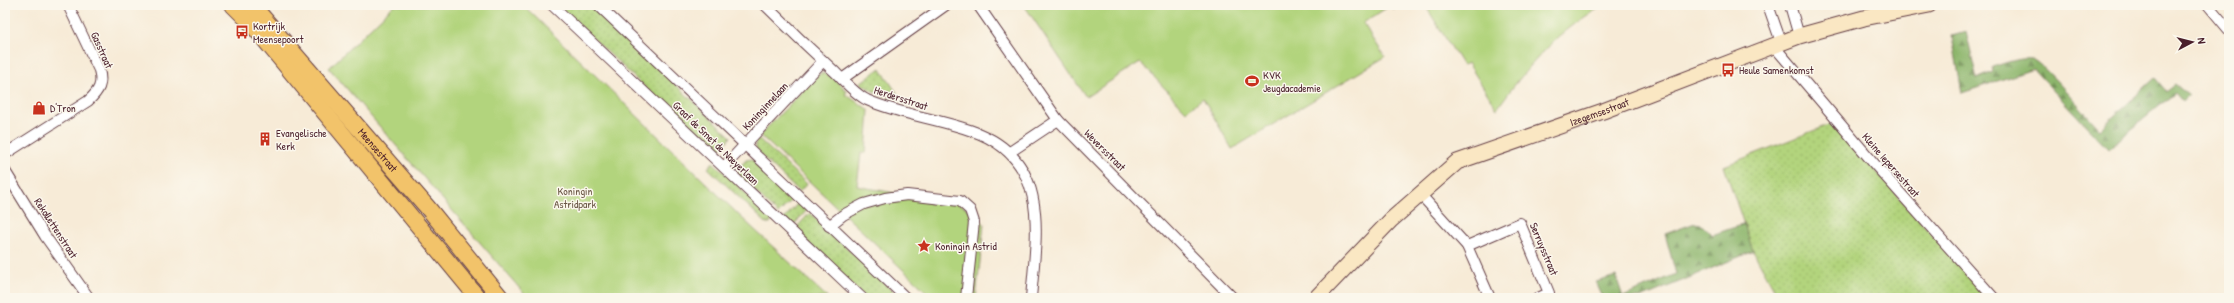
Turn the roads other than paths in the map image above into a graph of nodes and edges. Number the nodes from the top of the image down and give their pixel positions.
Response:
1 (68, 5) edge
2 (233, 5) edge
3 (252, 5) edge
4 (552, 5) edge
5 (598, 5) edge
6 (765, 5) edge
7 (946, 5) edge
8 (978, 5) edge
9 (1768, 5) edge
10 (1790, 5) edge
11 (1929, 5) edge
12 (2208, 5) edge
13 (2229, 30) edge
14 (1799, 36) junction
15 (1778, 43) junction
16 (823, 61) junction
17 (842, 79) junction
18 (1058, 120) junction
19 (745, 146) junction
20 (1010, 152) junction
21 (5, 154) edge
22 (5, 158) edge
23 (724, 167) junction
24 (5, 170) edge
25 (1420, 194) junction
26 (829, 226) junction
27 (1468, 246) junction
28 (1550, 296) edge
29 (89, 298) edge
30 (478, 298) edge
31 (501, 298) edge
32 (862, 298) edge
33 (906, 298) edge
34 (966, 298) edge
35 (1031, 298) edge
36 (1233, 298) edge
37 (1316, 298) edge
38 (1490, 298) edge
39 (1538, 298) edge
40 (1994, 298) edge

1 - 21 street, Gasstraat
2 - 30 main road, Meensestraat
3 - 31 main road, Meensestraat
4 - 23 street, Graaf de Smet de Naeyerlaan
5 - 19 street, Graaf de Smet de Naeyerlaan
6 - 16 street, Herdersstraat
7 - 17 street
8 - 18 street, Weversstraat
9 - 15 street, Kleine Iepersestraat
10 - 14 street
11 - 14 street, Izegemsestraat
12 - 13 street
14 - 15 street, Izegemsestraat
15 - 25 street, Izegemsestraat
15 - 40 street, Kleine Iepersestraat
16 - 17 street, Herdersstraat
16 - 19 street, Koninginnelaan
17 - 20 street, Herdersstraat
18 - 20 street
18 - 36 street, Weversstraat
19 - 23 street, Koninginnelaan
19 - 26 street, Graaf de Smet de Naeyerlaan
20 - 35 street, Herdersstraat
22 - 24 street
23 - 32 street, Graaf de Smet de Naeyerlaan
24 - 29 street, Rekollettenstraat
25 - 27 street
25 - 37 street, Izegemsestraat
26 - 33 street, Graaf de Smet de Naeyerlaan
26 - 34 street
27 - 28 street, Serruysstraat
27 - 38 street
28 - 39 street, Serruysstraat

